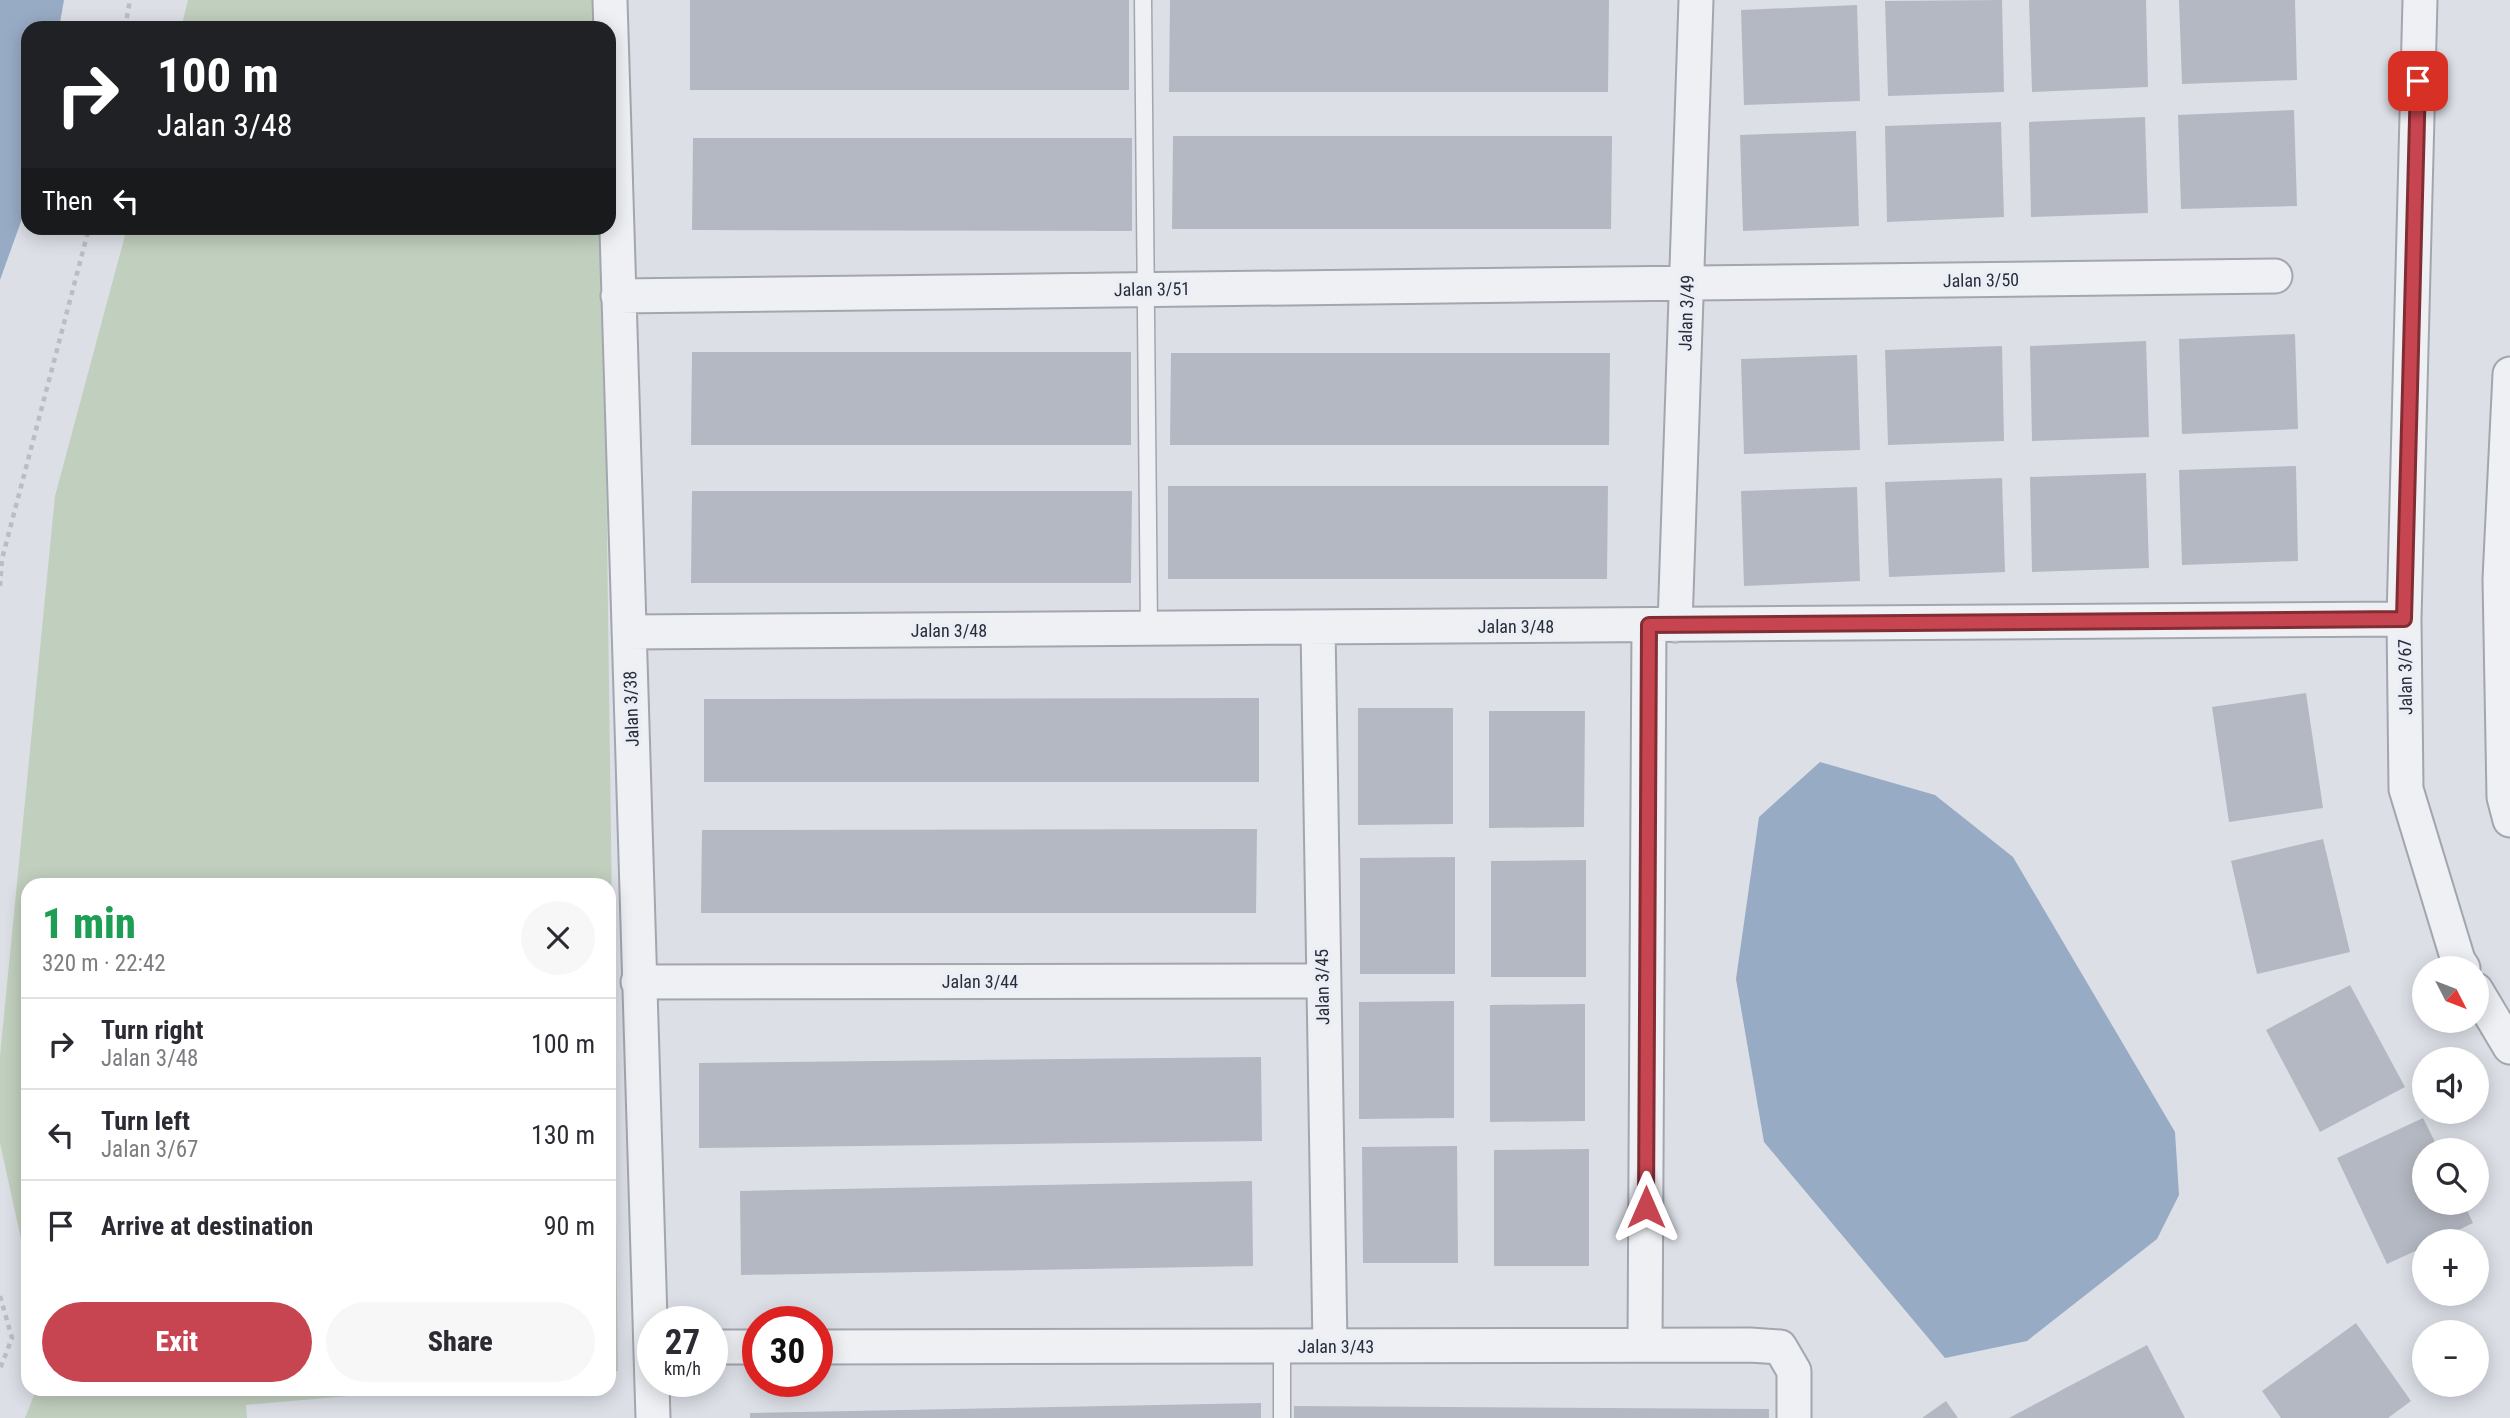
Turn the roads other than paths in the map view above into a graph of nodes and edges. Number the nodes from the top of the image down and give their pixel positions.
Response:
1 (610, 0) edge
2 (1143, 0) edge
3 (1696, 0) edge
4 (2420, 0) edge
5 (611, 21) edge
6 (616, 222) edge
7 (2275, 276) dead end
8 (1687, 283) junction
9 (1145, 289) junction
10 (618, 296) junction
11 (2510, 374) edge
12 (2508, 473) edge
13 (2404, 619) junction
14 (1662, 625) junction
15 (1149, 628) junction
16 (1318, 628) junction
17 (629, 632) junction
18 (2510, 820) edge
19 (2457, 956) edge
20 (1322, 981) junction
21 (638, 982) junction
22 (2489, 1012) edge
23 (2510, 1047) edge
24 (650, 1306) edge
25 (1646, 1345) junction
26 (833, 1346) edge
27 (1282, 1346) junction
28 (1330, 1346) junction
29 (653, 1397) edge
30 (653, 1418) edge
31 (1282, 1418) edge
32 (1794, 1418) edge

1 - 5 street, Jalan 3/38
2 - 9 lane
3 - 8 street, Jalan 3/49
4 - 13 street, Jalan 3/67
6 - 10 street, Jalan 3/38
7 - 8 street, Jalan 3/50
8 - 9 street, Jalan 3/51
8 - 14 street, Jalan 3/49
9 - 10 street, Jalan 3/51
9 - 15 lane
10 - 17 street, Jalan 3/38
11 - 12 street
12 - 18 street
13 - 14 street, Jalan 3/48
13 - 19 street, Jalan 3/67
14 - 16 street, Jalan 3/48
14 - 25 street, Jalan 3/49
15 - 16 street, Jalan 3/48
15 - 17 street, Jalan 3/48
16 - 20 street, Jalan 3/45
17 - 21 street, Jalan 3/38
20 - 21 street, Jalan 3/44
20 - 28 street, Jalan 3/45
21 - 24 street, Jalan 3/38
22 - 23 street
25 - 28 street, Jalan 3/43
25 - 32 street, Jalan 3/43
26 - 27 street, Jalan 3/43
27 - 28 street, Jalan 3/43
27 - 31 lane
29 - 30 street, Jalan 3/38

